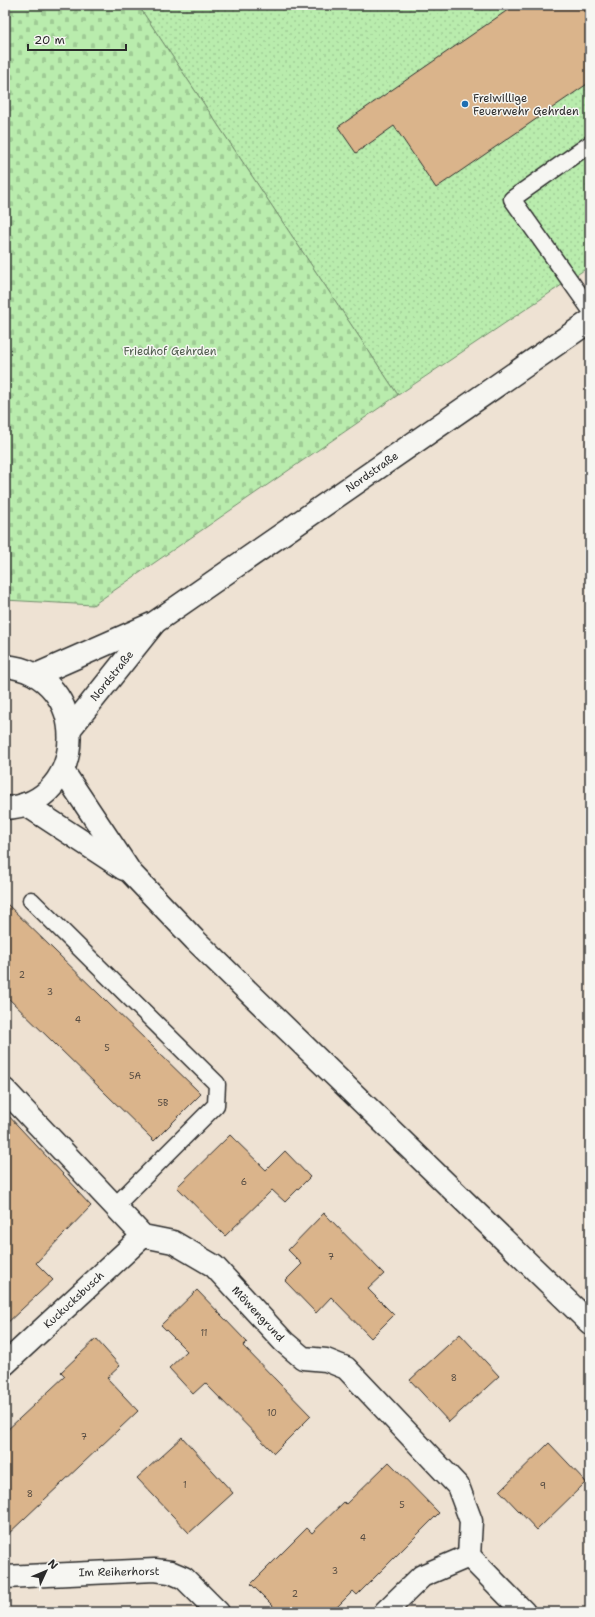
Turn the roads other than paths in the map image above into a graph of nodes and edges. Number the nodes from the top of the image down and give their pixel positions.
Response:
1 (590, 144) edge
2 (590, 309) edge
3 (590, 321) edge
4 (154, 623) junction
5 (5, 666) edge
6 (36, 675) junction
7 (70, 729) junction
8 (63, 771) junction
9 (15, 806) edge
10 (131, 873) junction
11 (31, 900) dead end
12 (5, 1090) edge
13 (115, 1206) junction
14 (143, 1236) junction
15 (590, 1323) edge
16 (5, 1364) edge
17 (469, 1556) junction
18 (5, 1577) edge
19 (218, 1612) edge
20 (385, 1612) edge
21 (524, 1612) edge

1 - 2 lane
3 - 4 street, Nordstraße
4 - 6 street, Nordstraße
4 - 7 street, Nordstraße
5 - 6 street
6 - 7 street
7 - 8 street
8 - 9 street
8 - 10 street
9 - 10 street
10 - 15 street
11 - 13 lane
12 - 13 street
13 - 14 street
14 - 16 street, Kuckucksbusch
14 - 17 street, Möwengrund
17 - 20 street
17 - 21 street
18 - 19 street, Im Reiherhorst

